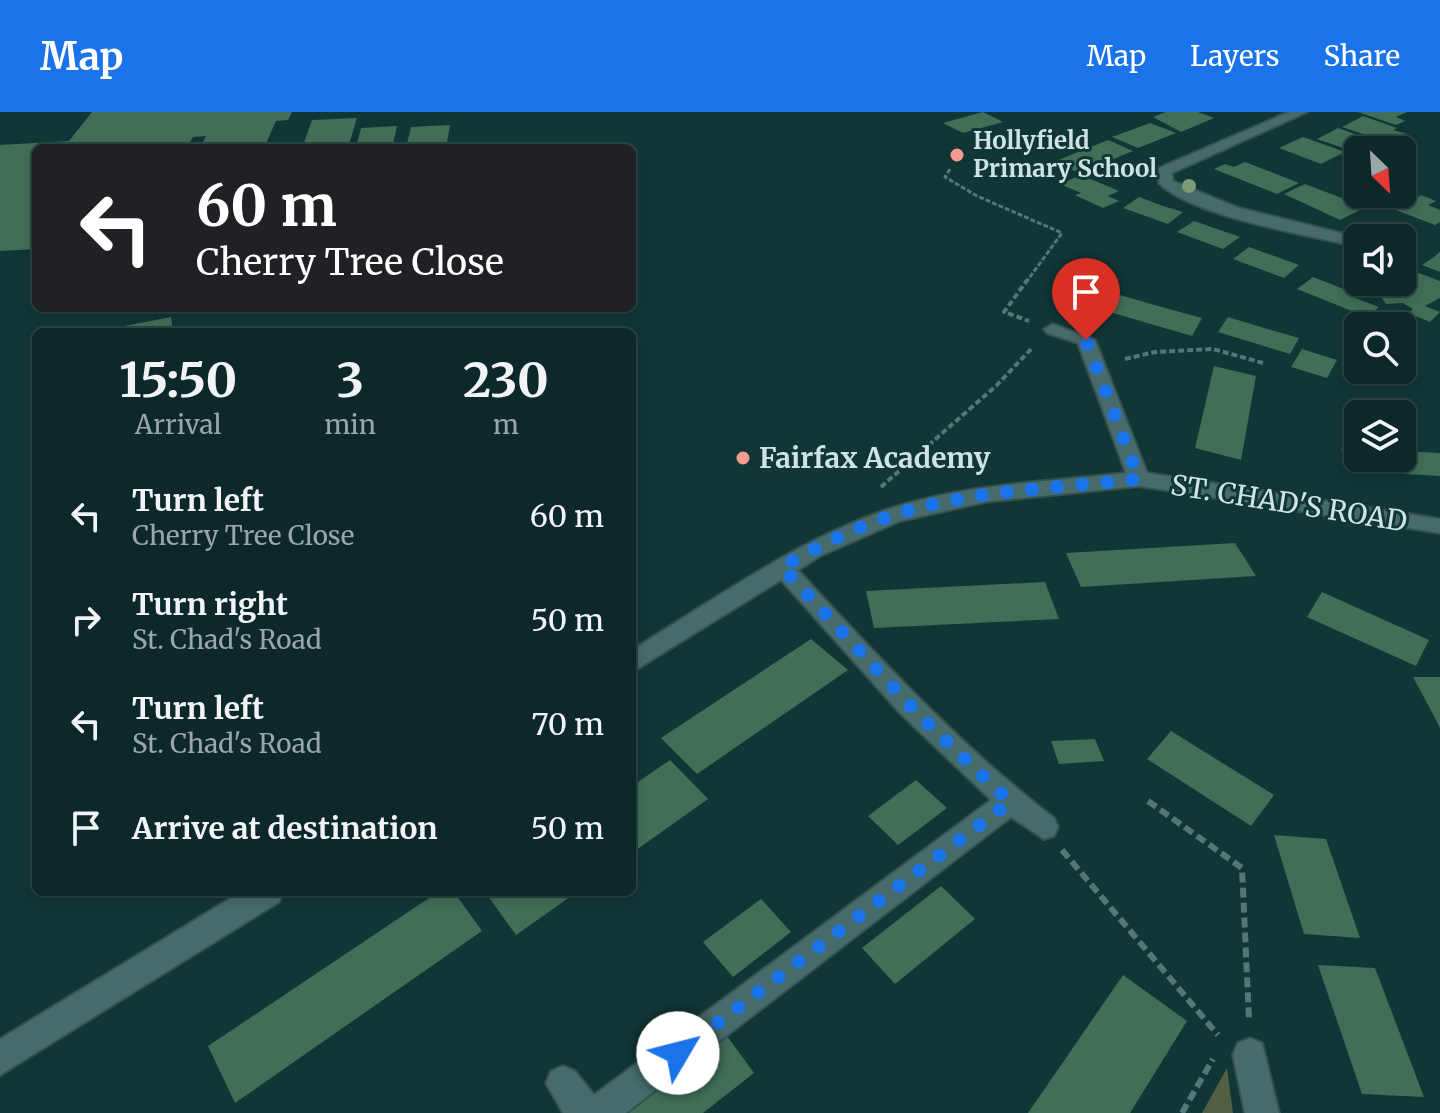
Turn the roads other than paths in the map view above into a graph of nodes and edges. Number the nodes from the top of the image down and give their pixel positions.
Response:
1 (1300, 112) edge
2 (1344, 238) edge
3 (1045, 327) road end
4 (1139, 479) junction
5 (1440, 526) edge
6 (782, 567) junction
7 (636, 659) edge
8 (1010, 802) junction
9 (1044, 827) road end
10 (262, 896) edge
11 (1237, 1048) road end
12 (0, 1058) edge
13 (563, 1083) dead end
14 (584, 1113) edge
15 (590, 1113) edge
16 (1262, 1113) edge

1 - 2 street
3 - 4 street, ST. CHAD'S ROAD
4 - 5 street, ST. CHAD'S ROAD
4 - 6 street, ST. CHAD'S ROAD
6 - 7 street, ST. CHAD'S ROAD
6 - 8 street
8 - 9 street
8 - 15 street
10 - 12 street
11 - 16 street
13 - 14 street

